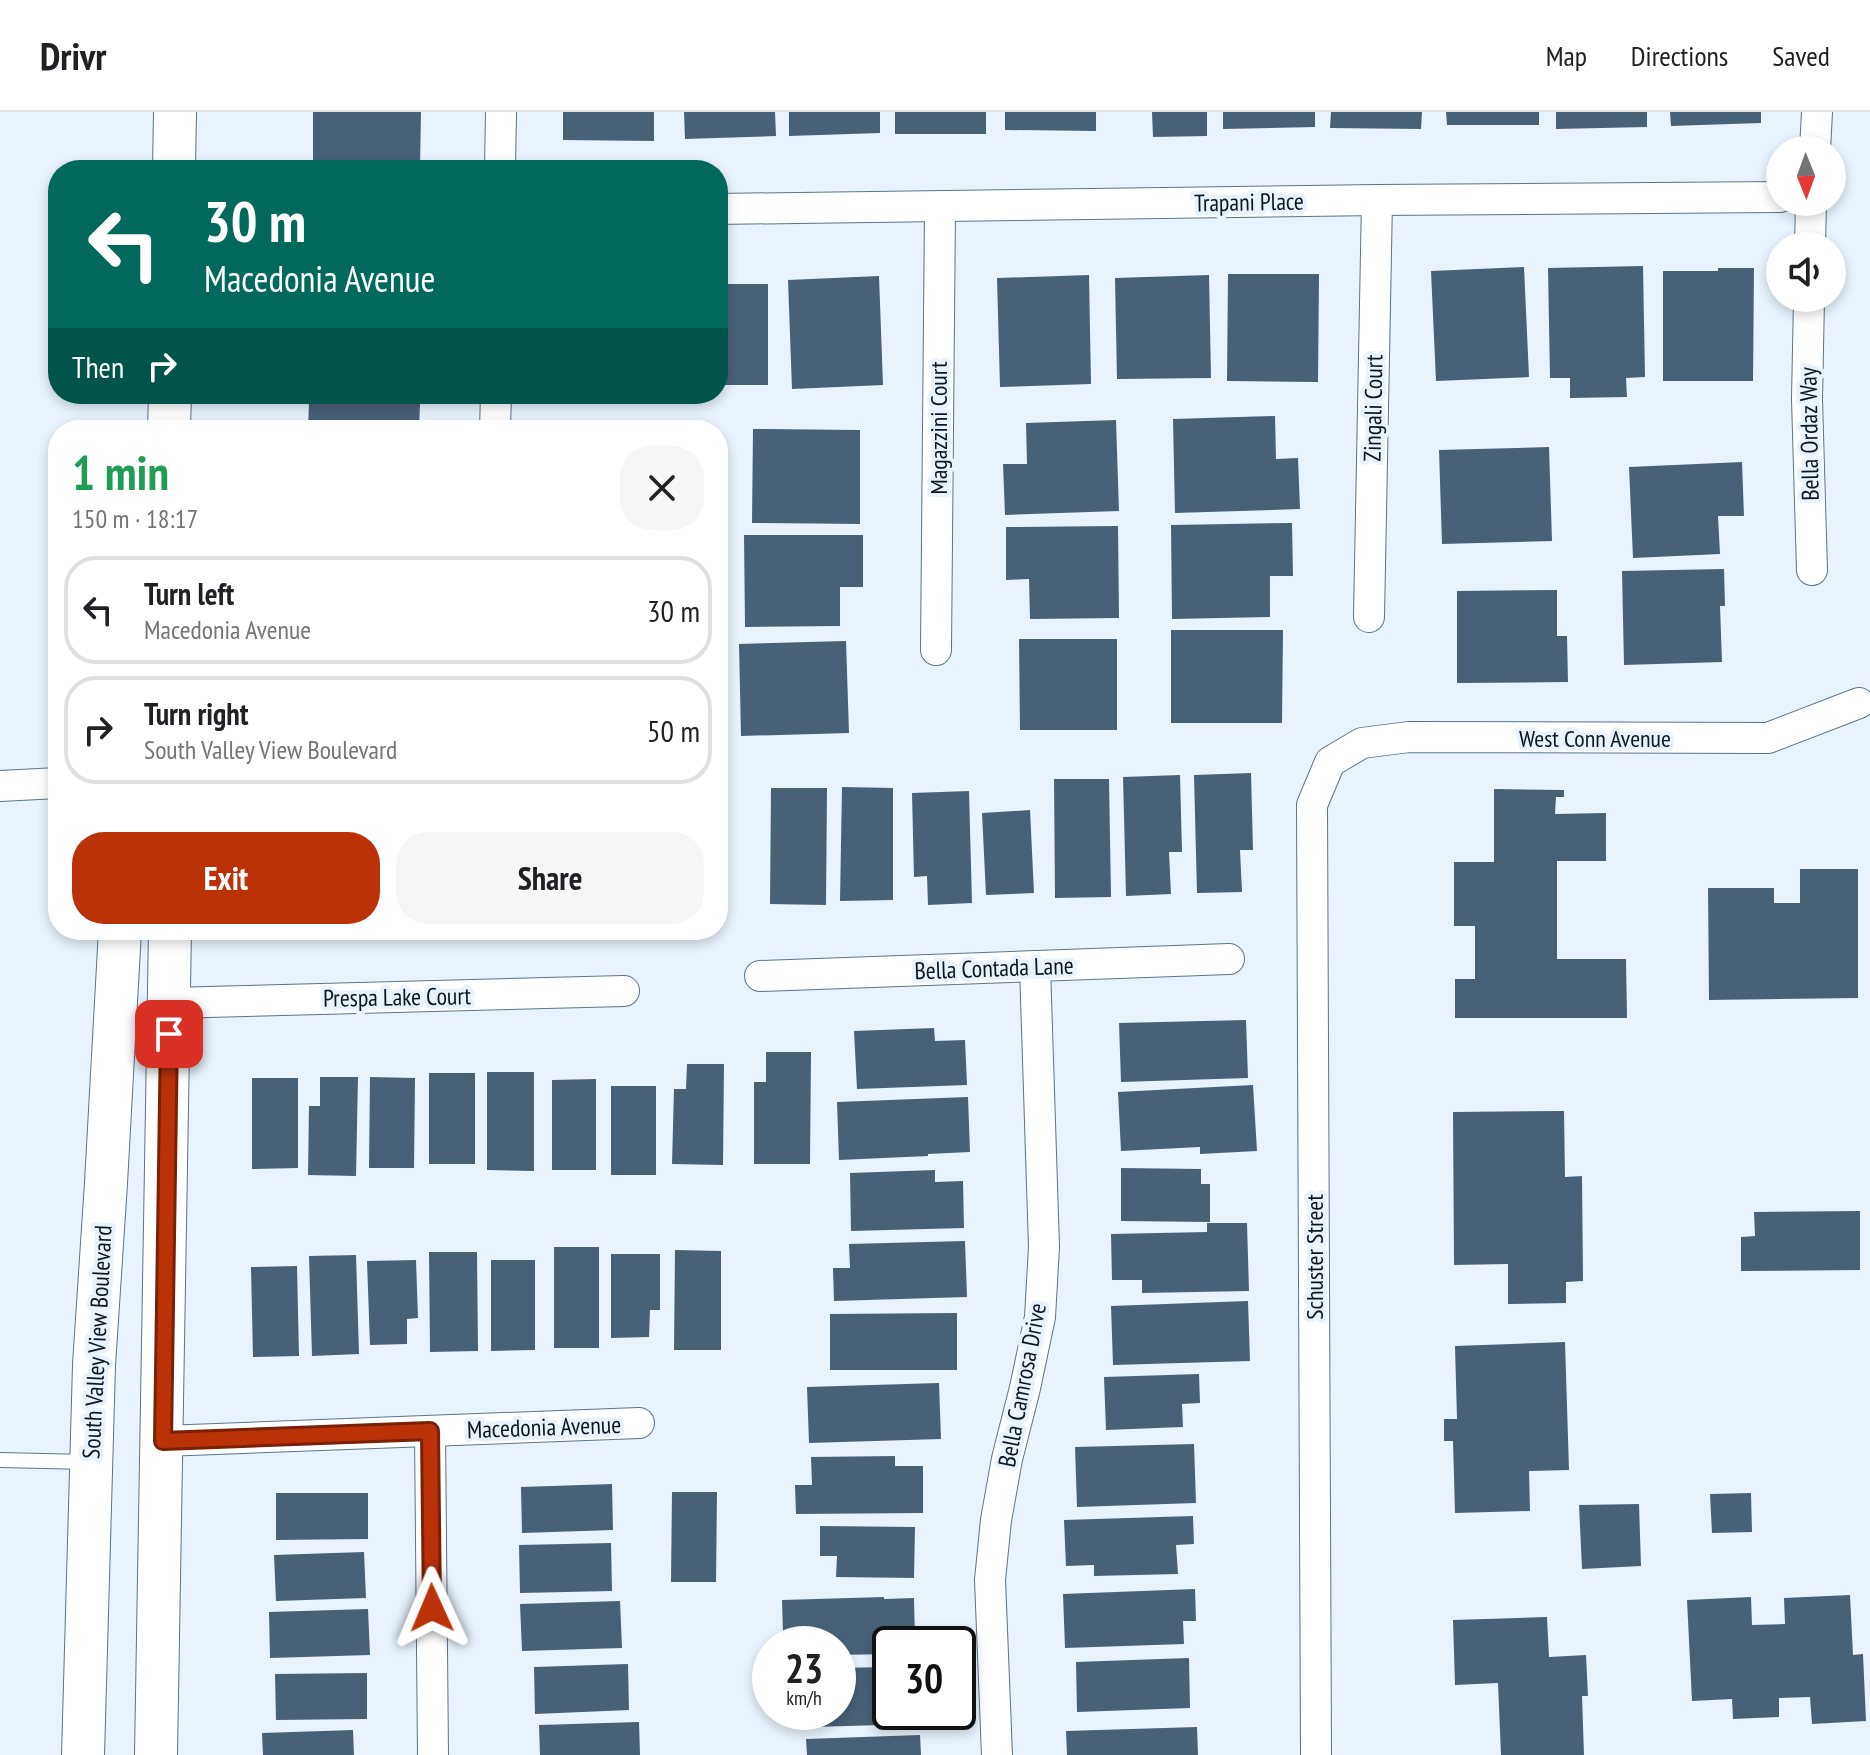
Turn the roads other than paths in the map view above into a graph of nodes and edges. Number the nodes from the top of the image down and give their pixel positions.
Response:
1 (175, 112) edge
2 (501, 112) edge
3 (1817, 112) edge
4 (1816, 136) edge
5 (174, 160) edge
6 (500, 160) edge
7 (1766, 197) edge
8 (1377, 200) junction
9 (940, 207) junction
10 (728, 209) edge
11 (1809, 312) edge
12 (1812, 570) dead end
13 (1369, 617) dead end
14 (936, 650) dead end
15 (1859, 703) dead end
16 (1330, 762) joint
17 (48, 784) edge
18 (0, 786) edge
19 (119, 940) edge
20 (170, 940) edge
21 (1229, 959) dead end
22 (1035, 966) junction
23 (760, 976) dead end
24 (624, 991) dead end
25 (170, 1003) junction
26 (639, 1423) dead end
27 (430, 1431) junction
28 (163, 1441) junction
29 (0, 1460) edge
30 (90, 1462) junction
31 (83, 1755) edge
32 (156, 1755) edge
33 (433, 1755) edge
34 (997, 1755) edge
35 (1316, 1755) edge

1 - 5 main road
2 - 6 street
3 - 4 street
7 - 8 street, Trapani Place
8 - 9 street, Trapani Place
8 - 13 street, Zingali Court
9 - 10 street, Trapani Place
9 - 14 street, Magazzini Court
11 - 12 street, Bella Ordaz Way
15 - 16 street, West Conn Avenue
16 - 35 street, Schuster Street
17 - 18 street
19 - 30 main road, South Valley View Boulevard
20 - 25 main road
21 - 22 street, Bella Contada Lane
22 - 23 street, Bella Contada Lane
22 - 34 street, Bella Camrosa Drive
24 - 25 street, Prespa Lake Court
25 - 28 main road
26 - 27 street, Macedonia Avenue
27 - 28 street, Macedonia Avenue
27 - 33 street
28 - 32 main road
29 - 30 lane
30 - 31 main road, South Valley View Boulevard

